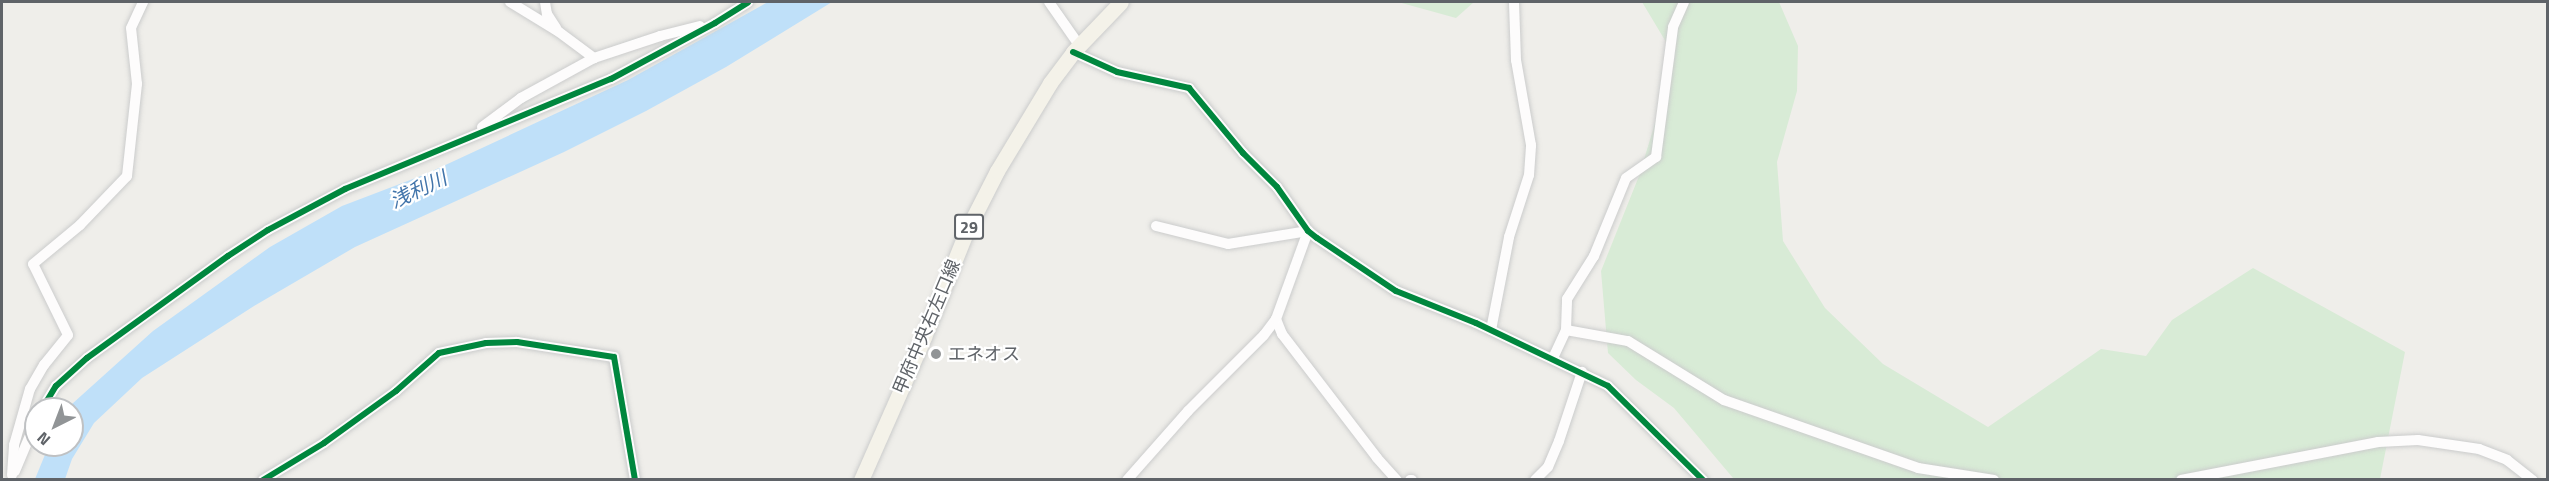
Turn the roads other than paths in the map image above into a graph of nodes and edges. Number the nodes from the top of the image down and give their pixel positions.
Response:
1 (143, 2) edge
2 (510, 2) edge
3 (545, 2) edge
4 (748, 2) edge
5 (1049, 2) edge
6 (1121, 2) edge
7 (1514, 2) edge
8 (1684, 2) edge
9 (715, 23) junction
10 (559, 32) junction
11 (1076, 49) junction
12 (594, 58) junction
13 (466, 138) junction
14 (1156, 226) dead end
15 (1308, 231) junction
16 (1276, 319) junction
17 (1491, 330) junction
18 (1566, 330) junction
19 (1553, 358) junction
20 (1582, 372) junction
21 (49, 397) edge
22 (24, 454) edge
23 (12, 477) edge
24 (263, 480) edge
25 (635, 480) edge
26 (861, 480) edge
27 (1127, 480) edge
28 (1397, 480) edge
29 (1535, 480) edge
30 (1703, 480) edge
31 (1994, 480) edge
32 (2181, 480) edge
33 (2533, 480) edge

1 - 23 street
2 - 10 street
3 - 10 street
4 - 9 street
5 - 11 street
6 - 11 main road, 甲府中央右左口線 / 29
7 - 17 street
8 - 18 street
9 - 12 street
9 - 13 street
10 - 12 street
11 - 15 street
11 - 26 main road, 甲府中央右左口線 / 29
12 - 13 street
13 - 21 street
14 - 15 street
15 - 16 street
15 - 17 street
16 - 27 street
16 - 28 street
17 - 19 street
18 - 19 street
18 - 31 street
19 - 20 street
20 - 29 street
20 - 30 street
22 - 23 street
24 - 25 street
32 - 33 street

